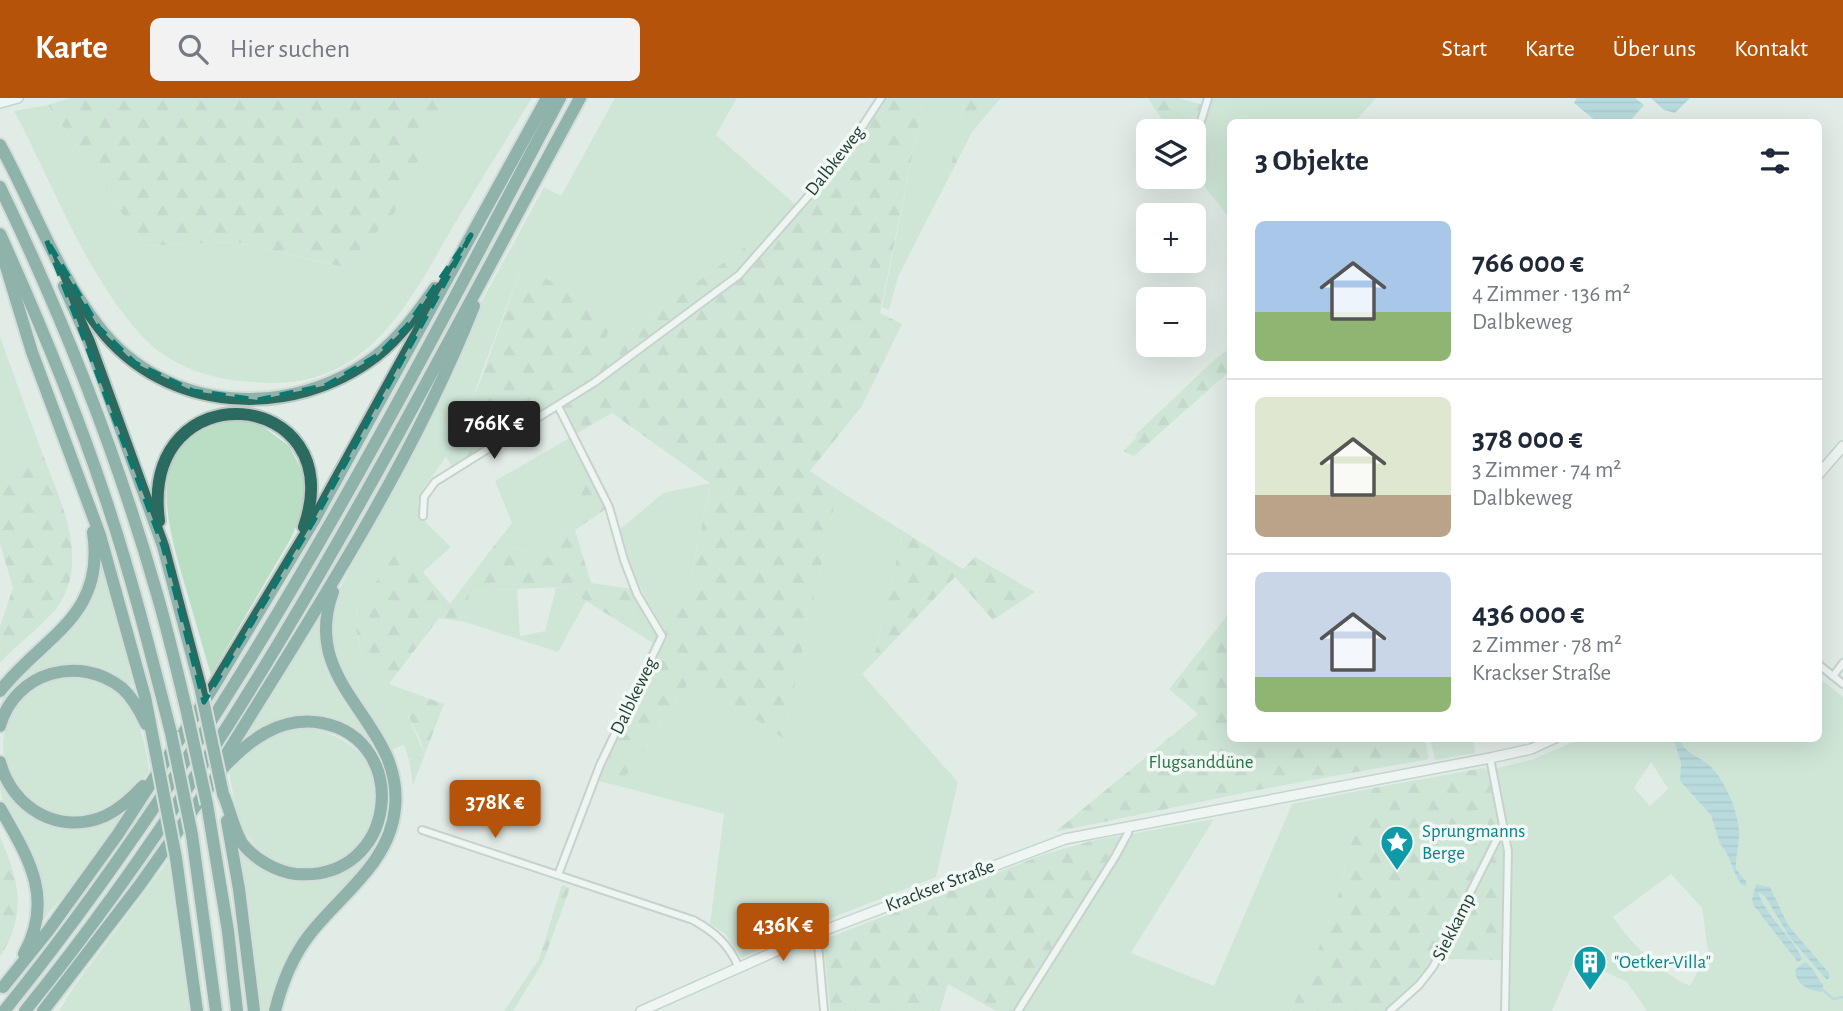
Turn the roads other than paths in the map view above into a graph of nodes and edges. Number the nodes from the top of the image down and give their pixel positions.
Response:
1 (18, 98) edge
2 (547, 98) edge
3 (560, 98) edge
4 (580, 98) edge
5 (881, 98) edge
6 (1208, 98) edge
7 (3, 101) edge
8 (1202, 119) edge
9 (0, 145) edge
10 (0, 187) edge
11 (0, 234) edge
12 (471, 235) junction
13 (46, 239) junction
14 (0, 247) edge
15 (497, 251) junction
16 (558, 406) junction
17 (1843, 446) edge
18 (1822, 470) edge
19 (90, 511) junction
20 (423, 516) dead end
21 (163, 546) junction
22 (295, 549) junction
23 (344, 566) junction
24 (1843, 663) edge
25 (1822, 667) edge
26 (1833, 676) junction
27 (1843, 684) edge
28 (0, 691) edge
29 (0, 726) edge
30 (154, 738) junction
31 (175, 738) junction
32 (1546, 742) edge
33 (1490, 758) junction
34 (0, 762) edge
35 (223, 794) junction
36 (201, 806) junction
37 (0, 808) edge
38 (1129, 826) junction
39 (422, 830) dead end
40 (1505, 835) junction
41 (558, 875) junction
42 (817, 933) junction
43 (738, 966) junction
44 (77, 969) junction
45 (1, 989) edge
46 (4, 1011) edge
47 (25, 1011) edge
48 (43, 1011) edge
49 (51, 1011) edge
50 (197, 1011) edge
51 (216, 1011) edge
52 (237, 1011) edge
53 (254, 1011) edge
54 (275, 1011) edge
55 (641, 1011) edge
56 (824, 1011) edge
57 (1018, 1011) edge
58 (1390, 1011) edge
59 (1504, 1011) edge

1 - 7 street
2 - 12 highway
3 - 46 highway
4 - 15 highway
5 - 16 street, Dalbkeweg
6 - 8 street
9 - 13 highway
10 - 36 highway, bridge
11 - 31 highway
12 - 13 highway
12 - 22 highway
13 - 21 highway
14 - 19 highway
15 - 23 highway
15 - 47 highway
16 - 20 street, Dalbkeweg
16 - 41 street, Dalbkeweg
17 - 18 street
19 - 28 highway
19 - 30 highway
21 - 22 highway
21 - 35 highway, bridge
22 - 31 highway
23 - 36 highway
23 - 54 highway
24 - 26 street
25 - 26 street
26 - 27 street
29 - 30 highway
30 - 50 highway, bridge
31 - 34 highway
31 - 45 highway
31 - 51 highway, bridge
32 - 33 street, Krackser Straße
33 - 38 street, Krackser Straße
33 - 40 street
35 - 36 highway
35 - 53 highway
36 - 44 highway
36 - 52 highway
37 - 45 highway
38 - 42 street, Krackser Straße
38 - 57 street
39 - 41 street
40 - 58 street, Siekkamp
40 - 59 street
41 - 43 street
42 - 43 street, Krackser Straße
42 - 56 street
43 - 55 street, Krackser Straße
44 - 48 highway
44 - 49 highway

